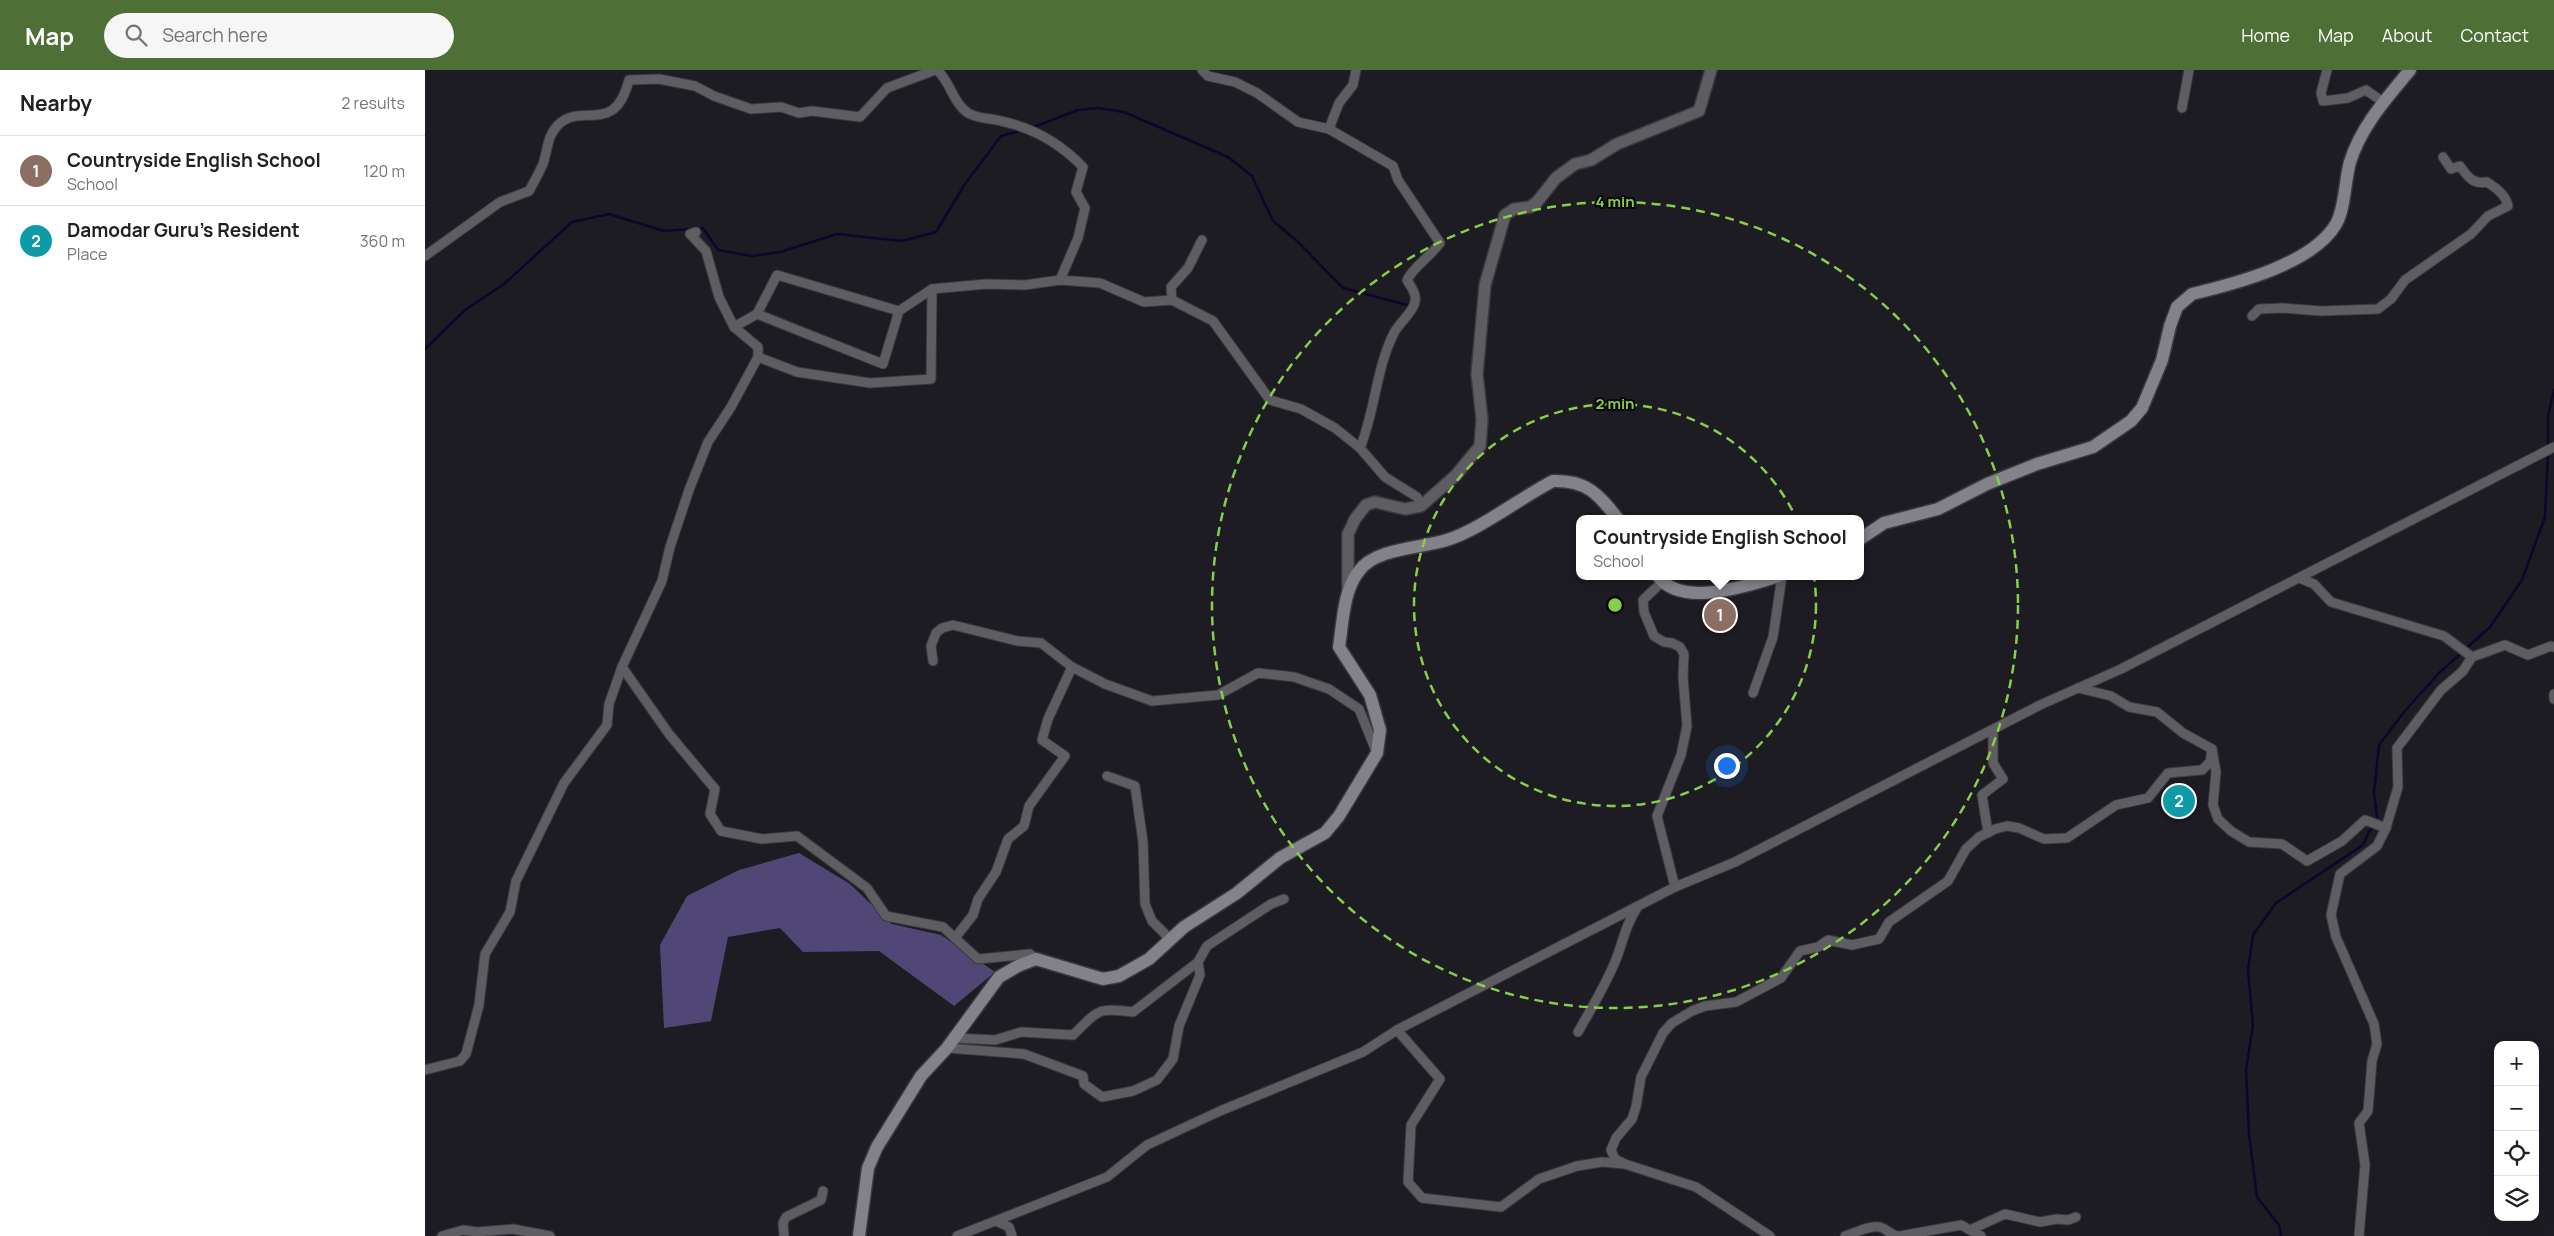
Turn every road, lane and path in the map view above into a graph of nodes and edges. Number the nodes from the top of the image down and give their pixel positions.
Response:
1 (630, 70) edge
2 (936, 70) edge
3 (1202, 70) edge
4 (1356, 70) edge
5 (1711, 70) edge
6 (2189, 70) edge
7 (2327, 70) edge
8 (2411, 70) edge
9 (629, 80) junction
10 (2383, 102) junction
11 (2182, 108) dead end
12 (1329, 129) junction
13 (2443, 156) dead end
14 (696, 232) dead end
15 (1202, 240) dead end
16 (425, 256) edge
17 (1060, 280) junction
18 (933, 289) junction
19 (1172, 300) junction
20 (899, 311) junction
21 (757, 314) junction
22 (2252, 316) dead end
23 (734, 327) junction
24 (759, 357) junction
25 (2554, 447) edge
26 (1360, 448) junction
27 (1421, 506) junction
28 (1615, 515) edge
29 (1864, 536) edge
30 (2299, 578) junction
31 (1659, 580) edge
32 (1662, 580) edge
33 (1765, 580) edge
34 (1780, 580) edge
35 (1348, 594) junction
36 (2554, 647) edge
37 (2471, 657) junction
38 (933, 661) dead end
39 (622, 667) junction
40 (1072, 667) junction
41 (2078, 688) junction
42 (1753, 693) dead end
43 (2554, 694) edge
44 (2554, 699) edge
45 (1993, 730) junction
46 (2213, 749) junction
47 (1377, 754) junction
48 (1107, 776) dead end
49 (2386, 828) junction
50 (1988, 833) junction
51 (1675, 887) junction
52 (1285, 899) dead end
53 (1639, 906) junction
54 (955, 938) junction
55 (1170, 939) junction
56 (1036, 959) junction
57 (1198, 962) junction
58 (1397, 1030) junction
59 (1578, 1032) dead end
60 (951, 1043) junction
61 (425, 1070) edge
62 (1625, 1164) junction
63 (823, 1191) dead end
64 (2076, 1216) dead end
65 (996, 1221) junction
66 (1972, 1229) junction
67 (442, 1236) edge
68 (550, 1236) edge
69 (784, 1236) edge
70 (859, 1236) edge
71 (957, 1236) edge
72 (1012, 1236) edge
73 (1770, 1236) edge
74 (1845, 1236) edge
75 (1899, 1236) edge
76 (1981, 1236) edge
77 (2359, 1236) edge

1 - 9 street
2 - 9 street
2 - 17 street
3 - 12 street
4 - 12 street
5 - 27 street
6 - 11 street
7 - 10 street
8 - 10 main road
9 - 16 street
10 - 29 main road
12 - 26 street
13 - 22 street
14 - 23 street
15 - 19 street
17 - 18 street
17 - 19 street
18 - 20 street
18 - 24 street
19 - 26 street
20 - 21 street
20 - 21 street
21 - 23 street
23 - 24 street
24 - 39 street
25 - 30 street
26 - 27 street
27 - 35 street
28 - 35 main road
30 - 37 street
30 - 41 street
31 - 51 street
32 - 33 main road
34 - 42 street
35 - 47 main road
36 - 37 street
37 - 49 street
38 - 40 street
39 - 54 street
39 - 61 street
40 - 47 street
40 - 54 street
41 - 45 street
41 - 46 street
43 - 44 street
45 - 50 street
45 - 51 street
46 - 49 street
46 - 50 street
47 - 55 main road
48 - 55 street
49 - 77 street
50 - 62 street
51 - 53 street
52 - 57 street
53 - 58 street
53 - 59 street
54 - 56 street
55 - 56 main road
56 - 60 main road
57 - 60 street
57 - 60 street
58 - 62 street
58 - 65 street
60 - 70 main road
62 - 73 street
63 - 69 street
64 - 66 street
65 - 71 street
65 - 72 street
66 - 75 street
66 - 76 street
67 - 68 street
74 - 75 street

